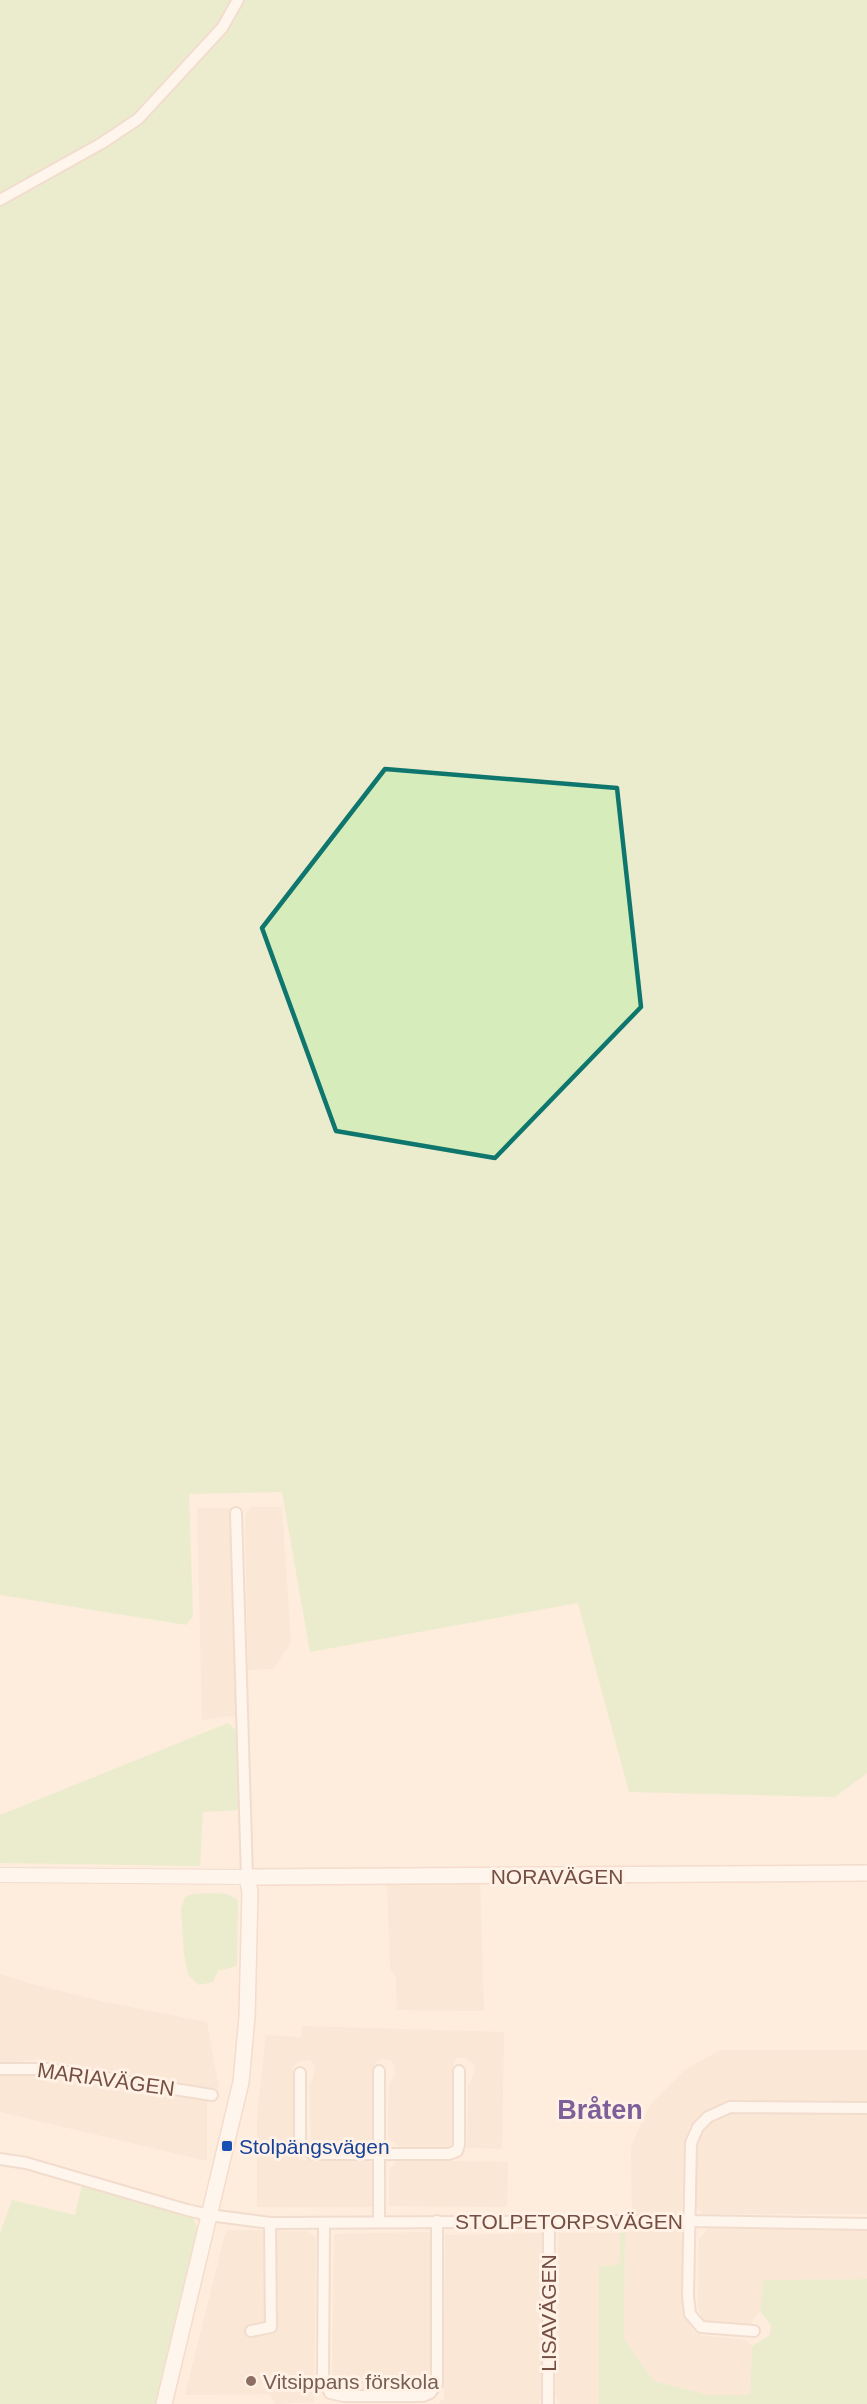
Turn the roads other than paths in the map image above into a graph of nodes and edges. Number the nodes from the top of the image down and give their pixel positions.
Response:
1 (238, 0) edge
2 (0, 201) edge
3 (236, 1513) dead end
4 (867, 1874) edge
5 (0, 1875) edge
6 (247, 1877) junction
7 (0, 2069) edge
8 (459, 2071) dead end
9 (379, 2072) dead end
10 (300, 2073) dead end
11 (212, 2095) dead end
12 (867, 2108) edge
13 (378, 2154) junction
14 (0, 2159) edge
15 (209, 2215) junction
16 (379, 2221) junction
17 (689, 2221) junction
18 (436, 2222) junction
19 (549, 2222) junction
20 (270, 2223) junction
21 (324, 2223) junction
22 (867, 2224) edge
23 (251, 2331) dead end
24 (754, 2331) dead end
25 (164, 2404) edge
26 (548, 2404) edge

1 - 2 street
3 - 6 street
4 - 6 main road, NORAVÄGEN
5 - 6 street, NORAVÄGEN
6 - 15 main road
7 - 11 street, MARIAVÄGEN
8 - 13 street
9 - 13 street
10 - 13 street
12 - 17 street
13 - 16 street
14 - 15 street, STOLPETORPSVÄGEN
15 - 20 street, STOLPETORPSVÄGEN
15 - 25 main road
16 - 18 street, STOLPETORPSVÄGEN
16 - 21 street, STOLPETORPSVÄGEN
17 - 19 street, STOLPETORPSVÄGEN
17 - 22 street, STOLPETORPSVÄGEN
17 - 24 street
18 - 19 street, STOLPETORPSVÄGEN
18 - 21 street
19 - 26 street, LISAVÄGEN
20 - 21 street, STOLPETORPSVÄGEN
20 - 23 street

